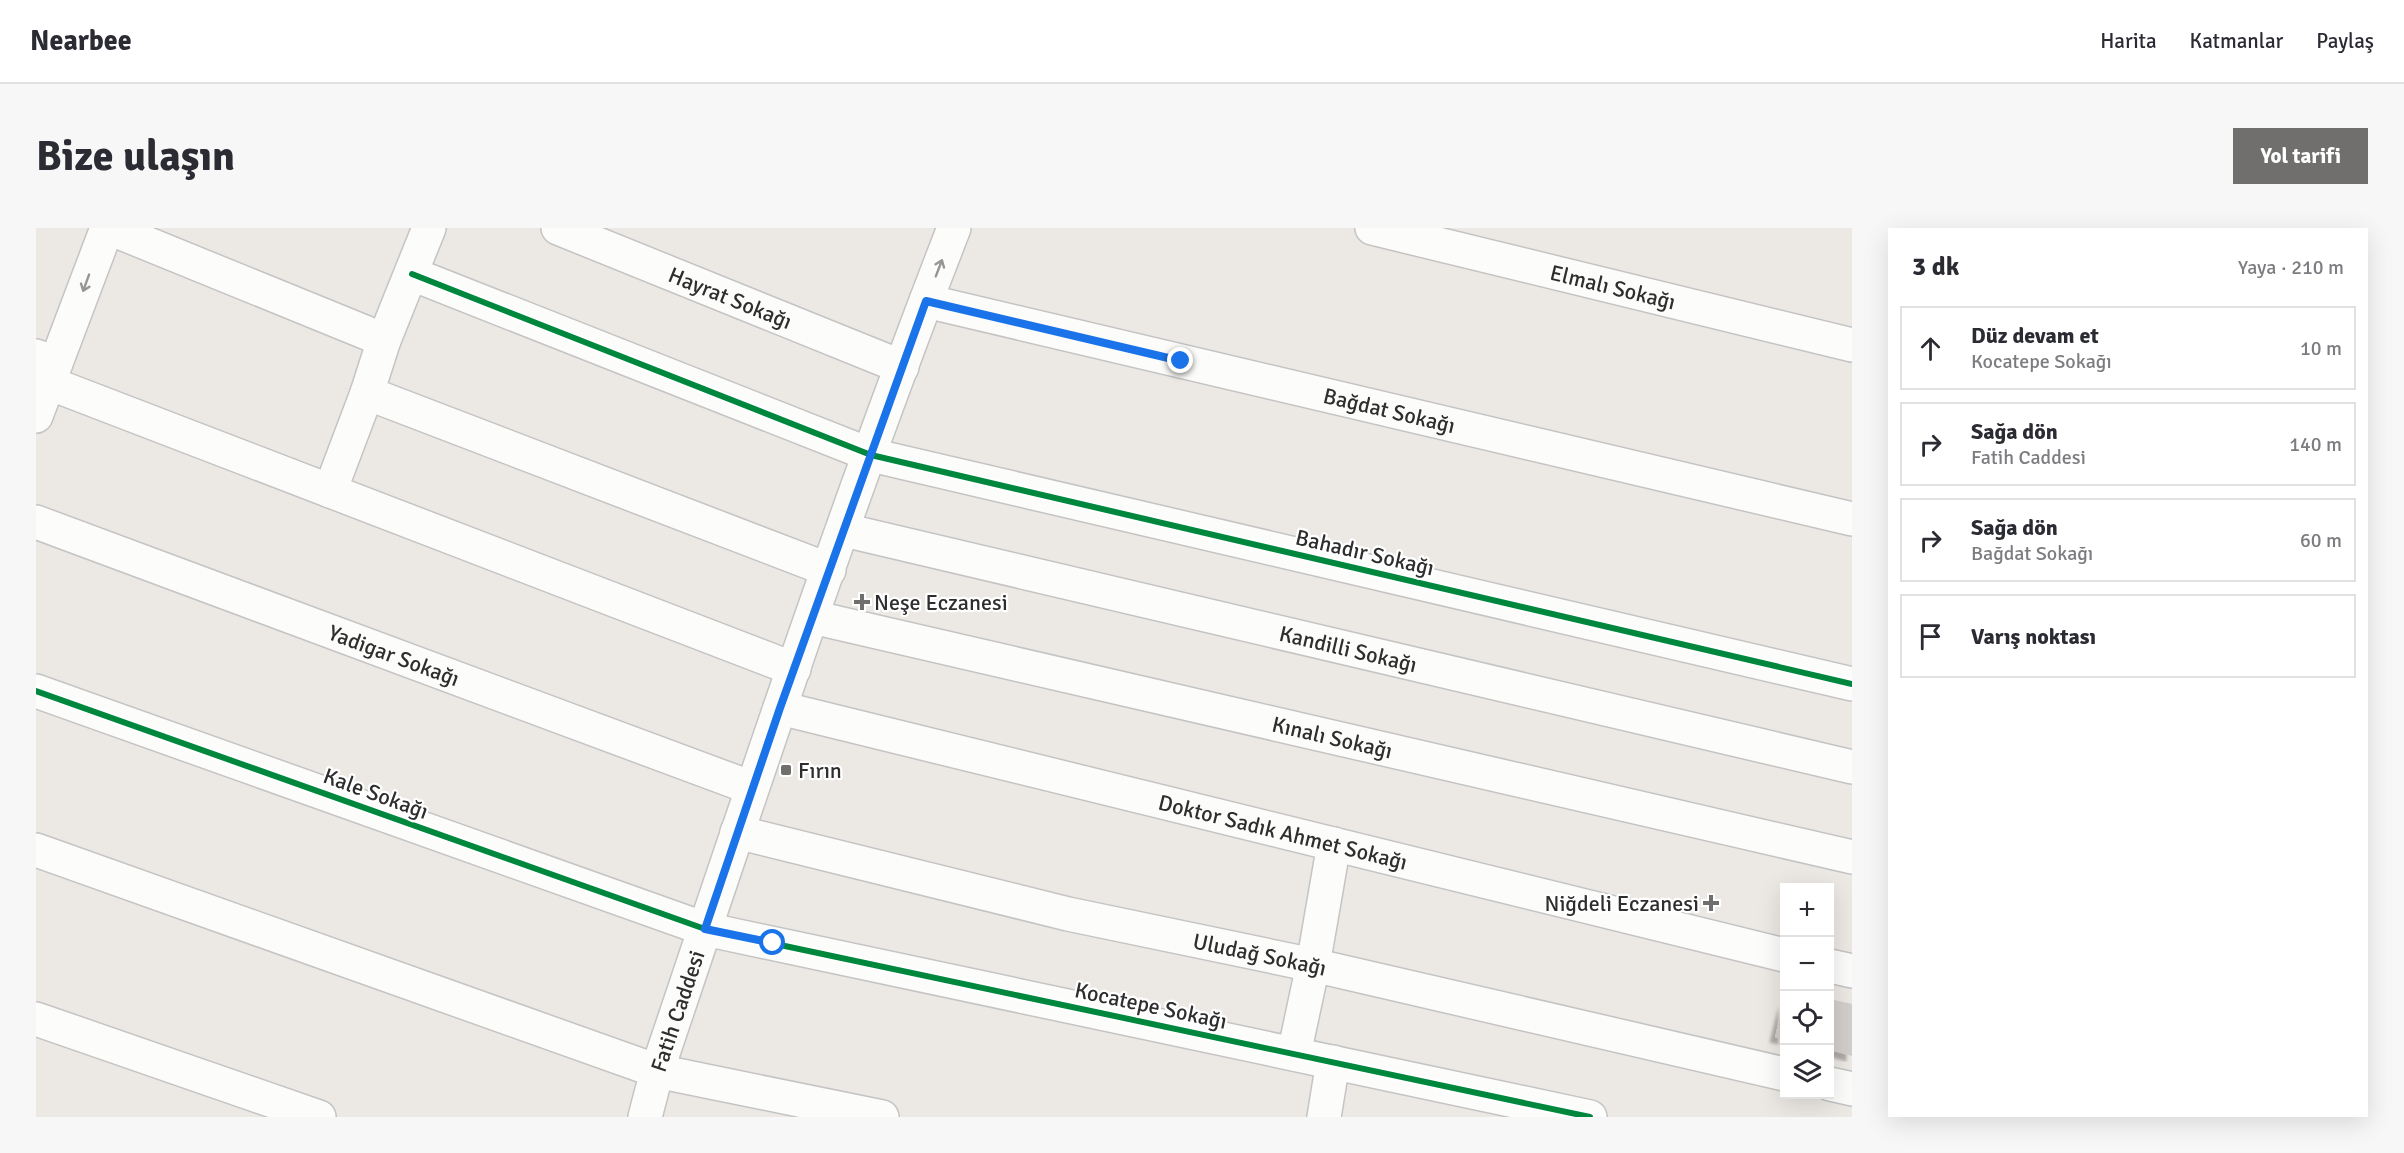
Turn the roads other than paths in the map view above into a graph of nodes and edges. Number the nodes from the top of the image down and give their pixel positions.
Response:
1 (108, 228) edge
2 (429, 228) edge
3 (558, 228) edge
4 (954, 228) edge
5 (1372, 228) edge
6 (411, 274) junction
7 (926, 301) junction
8 (384, 340) junction
9 (1852, 345) edge
10 (47, 367) edge
11 (903, 367) junction
12 (367, 393) junction
13 (36, 416) edge
14 (870, 455) junction
15 (330, 491) junction
16 (1852, 519) edge
17 (36, 522) edge
18 (844, 530) junction
19 (829, 570) junction
20 (812, 617) junction
21 (794, 669) junction
22 (1852, 684) edge
23 (36, 691) edge
24 (780, 708) junction
25 (1852, 767) edge
26 (752, 789) junction
27 (737, 832) junction
28 (1334, 844) junction
29 (36, 850) edge
30 (1852, 857) edge
31 (705, 929) junction
32 (1780, 954) edge
33 (1313, 965) junction
34 (1834, 967) edge
35 (1852, 971) edge
36 (36, 1019) edge
37 (1294, 1054) junction
38 (1333, 1062) junction
39 (657, 1071) junction
40 (1780, 1073) edge
41 (1834, 1085) edge
42 (1852, 1089) edge
43 (320, 1117) edge
44 (645, 1117) edge
45 (882, 1117) edge
46 (1324, 1117) edge
47 (1590, 1117) edge

1 - 8 street
1 -> 10 street
2 - 6 street
3 - 11 street, Hayrat Sokağı
7 -> 4 street, Fatih Caddesi
5 - 9 street, Elmalı Sokağı
6 - 8 street
6 - 14 street, Bahadır Sokağı
7 - 11 street, Fatih Caddesi
7 - 16 street, Bağdat Sokağı
8 - 12 street
10 - 13 street
10 - 15 street
11 - 14 street, Fatih Caddesi
12 - 15 street
12 - 19 street
14 - 18 street, Fatih Caddesi
14 - 22 street, Bahadır Sokağı
15 - 21 street
17 - 26 street, Yadigar Sokağı
18 - 19 street, Fatih Caddesi
18 - 25 street, Kandilli Sokağı
19 - 20 street, Fatih Caddesi
20 - 21 street, Fatih Caddesi
20 - 30 street, Kınalı Sokağı
21 - 24 street, Fatih Caddesi
23 - 31 street, Kale Sokağı
24 - 26 street, Fatih Caddesi
24 - 28 street, Doktor Sadık Ahmet Sokağı
26 - 27 street, Fatih Caddesi
27 - 31 street, Fatih Caddesi
27 - 33 street, Uludağ Sokağı
28 - 32 street, Doktor Sadık Ahmet Sokağı
28 - 33 street
29 - 39 street
31 - 37 street, Kocatepe Sokağı
31 - 39 street, Fatih Caddesi
33 - 37 street
33 - 40 street, Uludağ Sokağı
34 - 35 street
36 - 43 street
37 - 38 street, Kocatepe Sokağı
38 - 46 street
38 - 47 street, Kocatepe Sokağı
39 - 44 street, Fatih Caddesi
39 - 45 street
41 - 42 street

